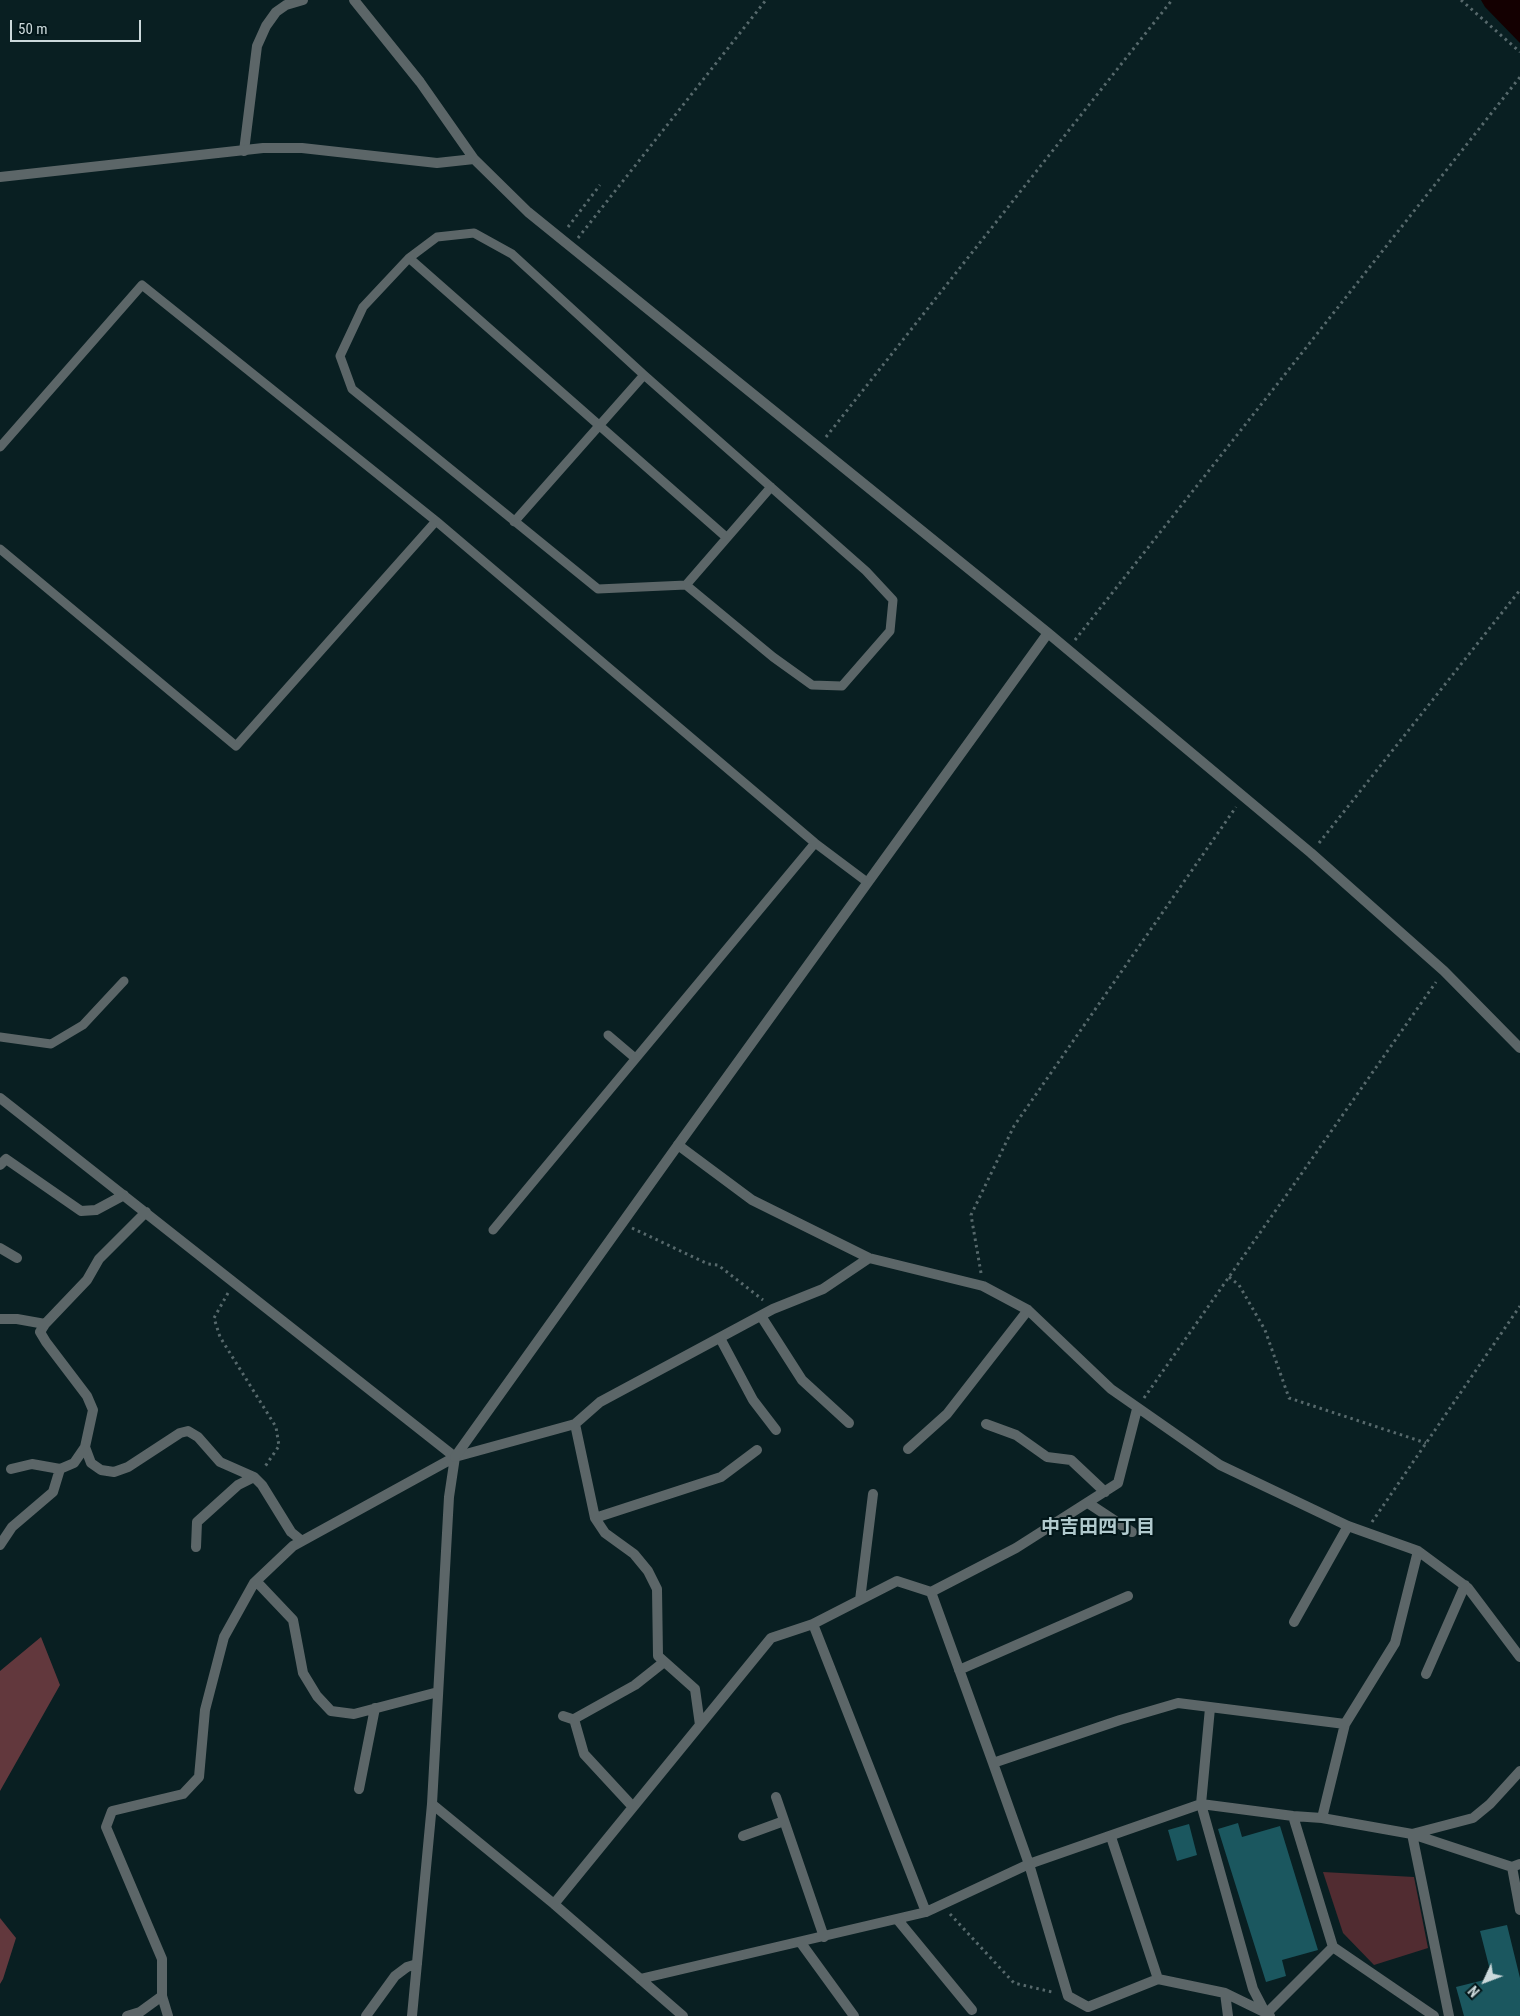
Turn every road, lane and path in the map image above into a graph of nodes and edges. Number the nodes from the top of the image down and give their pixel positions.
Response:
1 (303, 0) edge
2 (354, 0) edge
3 (766, 0) edge
4 (1172, 0) edge
5 (1461, 0) edge
6 (290, 2) edge
7 (1520, 52) edge
8 (1520, 77) edge
9 (244, 151) junction
10 (474, 159) junction
11 (0, 177) edge
12 (600, 185) dead end
13 (560, 237) junction
14 (572, 246) junction
15 (409, 258) junction
16 (644, 375) junction
17 (600, 425) junction
18 (0, 447) edge
19 (817, 447) junction
20 (771, 487) junction
21 (436, 521) junction
22 (514, 522) junction
23 (726, 537) junction
24 (0, 549) edge
25 (686, 585) junction
26 (1520, 590) edge
27 (1048, 633) junction
28 (1068, 650) junction
29 (1244, 797) junction
30 (815, 843) junction
31 (1311, 853) junction
32 (867, 882) junction
33 (1444, 971) junction
34 (124, 981) dead end
35 (608, 1035) dead end
36 (0, 1037) edge
37 (1520, 1048) edge
38 (635, 1058) junction
39 (0, 1098) edge
40 (678, 1144) junction
41 (0, 1165) edge
42 (124, 1195) junction
43 (146, 1212) junction
44 (622, 1223) junction
45 (493, 1230) dead end
46 (0, 1248) edge
47 (17, 1258) dead end
48 (868, 1258) junction
49 (1230, 1277) junction
50 (983, 1286) junction
51 (228, 1293) dead end
52 (1520, 1306) edge
53 (1028, 1310) junction
54 (766, 1313) junction
55 (0, 1319) edge
56 (44, 1324) junction
57 (720, 1338) junction
58 (1137, 1409) junction
59 (849, 1423) dead end
60 (575, 1424) junction
61 (986, 1424) dead end
62 (776, 1430) dead end
63 (1426, 1443) junction
64 (85, 1447) junction
65 (908, 1449) dead end
66 (756, 1450) dead end
67 (455, 1457) junction
68 (11, 1469) dead end
69 (60, 1469) junction
70 (254, 1477) junction
71 (1104, 1492) junction
72 (873, 1494) dead end
73 (1088, 1503) junction
74 (595, 1518) junction
75 (1348, 1526) junction
76 (1132, 1532) dead end
77 (1365, 1532) junction
78 (302, 1541) junction
79 (0, 1545) edge
80 (196, 1547) dead end
81 (1418, 1551) junction
82 (256, 1582) junction
83 (1464, 1585) junction
84 (931, 1592) junction
85 (1128, 1596) dead end
86 (860, 1600) junction
87 (1294, 1622) dead end
88 (813, 1624) junction
89 (1520, 1657) edge
90 (664, 1662) junction
91 (959, 1670) junction
92 (1426, 1674) dead end
93 (438, 1692) junction
94 (375, 1708) junction
95 (1210, 1708) junction
96 (563, 1716) dead end
97 (575, 1720) junction
98 (700, 1724) junction
99 (1344, 1724) junction
100 (993, 1763) junction
101 (1520, 1771) edge
102 (359, 1789) dead end
103 (776, 1797) dead end
104 (432, 1804) junction
105 (1200, 1804) junction
106 (633, 1807) junction
107 (1293, 1816) junction
108 (1322, 1818) junction
109 (784, 1821) junction
110 (1412, 1834) junction
111 (743, 1836) dead end
112 (1111, 1837) junction
113 (1029, 1864) junction
114 (1516, 1866) edge
115 (554, 1904) junction
116 (941, 1905) junction
117 (1520, 1910) edge
118 (926, 1912) junction
119 (897, 1919) junction
120 (824, 1937) junction
121 (800, 1943) junction
122 (1333, 1947) junction
123 (417, 1964) junction
124 (640, 1979) junction
125 (1158, 1979) junction
126 (1225, 1992) junction
127 (162, 1996) junction
128 (1068, 1996) junction
129 (972, 2010) dead end
130 (1268, 2015) edge
131 (128, 2016) edge
132 (168, 2016) edge
133 (366, 2016) edge
134 (412, 2016) edge
135 (683, 2016) edge
136 (854, 2016) edge
137 (1228, 2016) edge
138 (1434, 2016) edge
139 (1449, 2016) edge

1 - 6 street
2 - 10 street
3 - 14 path
4 - 19 path
5 - 7 path
6 - 9 street
8 - 28 path
9 - 10 street
9 - 11 street
10 - 13 street
12 - 13 path
13 - 14 street
14 - 19 street
15 - 16 lane
15 - 17 lane
15 - 22 lane
16 - 17 lane
16 - 20 lane
17 - 22 lane
17 - 23 lane
18 - 21 lane
19 - 27 street
20 - 23 lane
20 - 25 lane
21 - 24 lane
21 - 30 lane
22 - 25 lane
23 - 25 lane
26 - 31 path
27 - 28 street
27 - 32 street
28 - 29 street
29 - 31 street
29 - 50 path
30 - 32 lane
30 - 38 lane
31 - 33 street
32 - 40 street
33 - 37 street
33 - 49 path
34 - 36 lane
35 - 38 lane
38 - 45 lane
39 - 42 street
40 - 44 street
40 - 48 street
41 - 42 street
42 - 43 street
43 - 56 street
43 - 67 street
44 - 54 path
44 - 67 street
46 - 47 street
48 - 50 street
48 - 54 street
49 - 58 path
49 - 63 path
50 - 53 street
51 - 70 path
52 - 63 path
53 - 58 street
53 - 65 street
54 - 57 street
54 - 59 street
55 - 56 street
56 - 64 street
57 - 60 street
57 - 62 street
58 - 71 street
58 - 75 street
60 - 67 street
60 - 74 street
61 - 71 street
63 - 77 path
64 - 69 street
64 - 70 street
66 - 74 street
67 - 78 street
67 - 93 street
68 - 69 street
69 - 79 street
70 - 78 street
70 - 80 street
71 - 73 street
72 - 86 street
73 - 76 street
73 - 84 street
74 - 90 street
75 - 77 street
75 - 87 street
77 - 81 street
78 - 82 street
81 - 83 street
81 - 99 street
82 - 94 street
82 - 127 street
83 - 89 street
83 - 92 street
84 - 86 street
84 - 91 street
85 - 91 street
86 - 88 street
88 - 98 street
88 - 118 street
90 - 97 street
90 - 98 street
91 - 100 street
93 - 94 street
93 - 104 street
94 - 102 street
95 - 99 street
95 - 100 street
95 - 105 street
96 - 97 street
97 - 106 street
98 - 106 street
99 - 108 street
100 - 113 street
101 - 110 street
103 - 109 street
104 - 115 street
104 - 123 street
105 - 107 street
105 - 112 street
105 - 130 street
106 - 115 street
107 - 108 street
107 - 122 street
108 - 110 street
109 - 111 street
109 - 120 street
110 - 114 street
110 - 139 street
112 - 113 street
112 - 125 street
113 - 116 street
113 - 128 street
114 - 117 street
115 - 124 street
116 - 118 street
116 - 128 path
118 - 119 street
119 - 120 street
119 - 129 street
120 - 121 street
121 - 124 street
121 - 136 street
122 - 130 street
122 - 138 street
123 - 133 street
123 - 134 street
124 - 135 street
125 - 126 street
125 - 128 street
126 - 130 street
126 - 137 street
127 - 131 street
127 - 132 street

